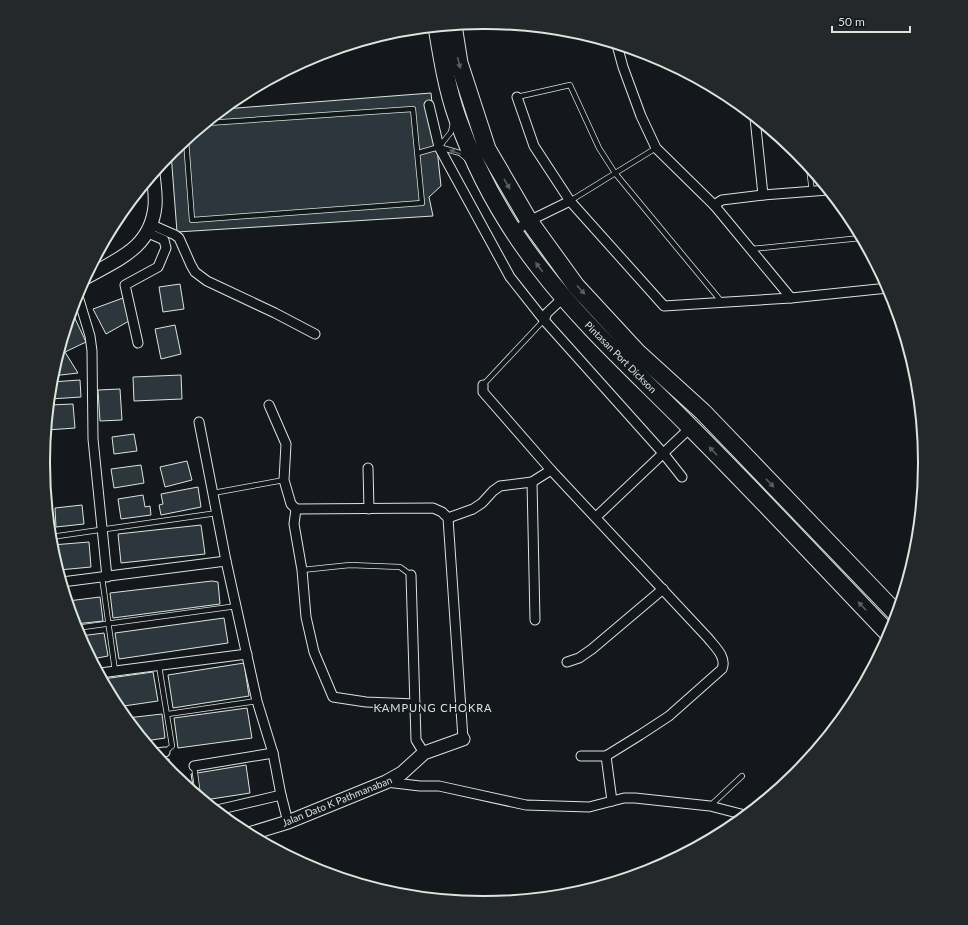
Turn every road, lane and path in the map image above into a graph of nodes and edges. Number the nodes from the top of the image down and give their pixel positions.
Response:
1 (454, 30) edge
2 (438, 32) edge
3 (619, 51) edge
4 (517, 97) joint
5 (429, 105) dead end
6 (454, 106) junction
7 (216, 122) edge
8 (756, 125) edge
9 (186, 147) edge
10 (439, 147) junction
11 (656, 148) junction
12 (418, 153) junction
13 (615, 173) junction
14 (810, 177) edge
15 (154, 182) edge
16 (486, 182) junction
17 (821, 191) edge
18 (812, 192) junction
19 (763, 195) junction
20 (570, 201) junction
21 (714, 205) junction
22 (528, 221) junction
23 (149, 229) junction
24 (514, 232) junction
25 (854, 239) edge
26 (750, 249) junction
27 (94, 273) edge
28 (881, 289) edge
29 (564, 297) junction
30 (791, 298) junction
31 (721, 301) junction
32 (80, 304) edge
33 (544, 320) junction
34 (315, 334) dead end
35 (138, 343) dead end
36 (637, 352) junction
37 (483, 385) joint
38 (269, 405) dead end
39 (199, 422) dead end
40 (691, 427) junction
41 (663, 453) junction
42 (749, 461) junction
43 (368, 468) dead end
44 (552, 470) junction
45 (682, 477) dead end
46 (284, 480) junction
47 (532, 482) junction
48 (213, 493) junction
49 (296, 509) junction
50 (369, 509) junction
51 (217, 513) junction
52 (596, 517) junction
53 (448, 518) junction
54 (103, 531) junction
55 (57, 536) edge
56 (226, 561) junction
57 (302, 570) junction
58 (411, 575) joint
59 (104, 577) junction
60 (67, 581) edge
61 (663, 589) junction
62 (237, 606) junction
63 (892, 609) edge
64 (535, 620) dead end
65 (108, 624) junction
66 (83, 627) edge
67 (885, 629) edge
68 (247, 654) junction
69 (567, 662) dead end
70 (159, 665) junction
71 (115, 671) junction
72 (105, 672) edge
73 (257, 701) junction
74 (415, 704) junction
75 (168, 714) junction
76 (463, 739) joint
77 (162, 752) edge
78 (165, 752) joint
79 (272, 754) junction
80 (424, 754) junction
81 (581, 756) dead end
82 (606, 756) junction
83 (194, 766) joint
84 (742, 776) dead end
85 (386, 782) junction
86 (197, 787) edge
87 (281, 796) junction
88 (612, 802) junction
89 (710, 806) junction
90 (223, 809) edge
91 (738, 813) edge
92 (288, 822) junction
93 (257, 832) edge

1 -> 22 highway, Pintasan Port Dickson
2 - 6 highway, Pintasan Port Dickson
3 - 11 street
4 - 13 lane
4 - 20 street
5 - 10 street
6 - 10 lane
6 - 16 highway, Pintasan Port Dickson
7 - 12 lane
8 - 19 street
9 - 12 lane
10 - 12 lane
16 -> 10 lane
10 - 33 street
11 - 13 lane
11 - 21 street
13 - 20 lane
13 - 31 lane
14 - 18 lane
15 - 23 street
16 - 24 highway, Pintasan Port Dickson
17 - 18 street
18 - 19 street
19 - 21 street
20 - 22 street
20 - 31 street
21 - 26 street
22 - 24 street
22 -> 36 highway, Pintasan Port Dickson
23 - 27 street
23 - 34 street
23 - 35 street
29 -> 24 highway, Pintasan Port Dickson
25 - 26 lane
26 - 30 street
28 - 30 street
29 - 33 street
29 - 40 highway, Pintasan Port Dickson
30 - 31 street
32 - 54 street
33 - 37 lane
33 - 41 street
36 - 40 highway
36 - 42 highway, Pintasan Port Dickson
37 - 44 street
38 - 46 street
39 - 48 street
40 - 41 street
40 - 42 highway
67 -> 40 highway, Pintasan Port Dickson
41 - 45 street
41 - 52 street
42 -> 63 highway, Pintasan Port Dickson
43 - 50 street
44 - 47 street
44 - 52 street
46 - 48 lane
46 - 49 street
47 - 53 street
47 - 64 street
48 - 51 street
49 - 50 street
49 - 57 street
50 - 53 street
51 - 54 lane
51 - 56 street
52 - 61 street
53 - 76 street
54 - 55 lane
54 - 59 street
56 - 59 street
56 - 62 street
57 - 58 lane
57 - 74 street
58 - 74 street
59 - 60 street
59 - 65 lane
61 - 69 street
61 - 82 street
62 - 65 lane
62 - 68 street
65 - 66 lane
65 - 71 lane
68 - 70 street
68 - 73 street
70 - 71 street
70 - 75 lane
71 - 72 street
73 - 75 lane
73 - 79 street
74 - 80 street
75 - 78 lane
76 - 80 street, Jalan Dato K Pathmanaban
77 - 78 street
79 - 83 street
79 - 87 street
80 - 85 street, Jalan Dato K Pathmanaban
81 - 82 street
82 - 88 street
83 - 86 lane
84 - 89 lane
85 - 88 street
85 - 92 street, Jalan Dato K Pathmanaban
87 - 90 street
87 - 92 street
88 - 89 street
89 - 91 street
92 - 93 street, Jalan Dato K Pathmanaban

